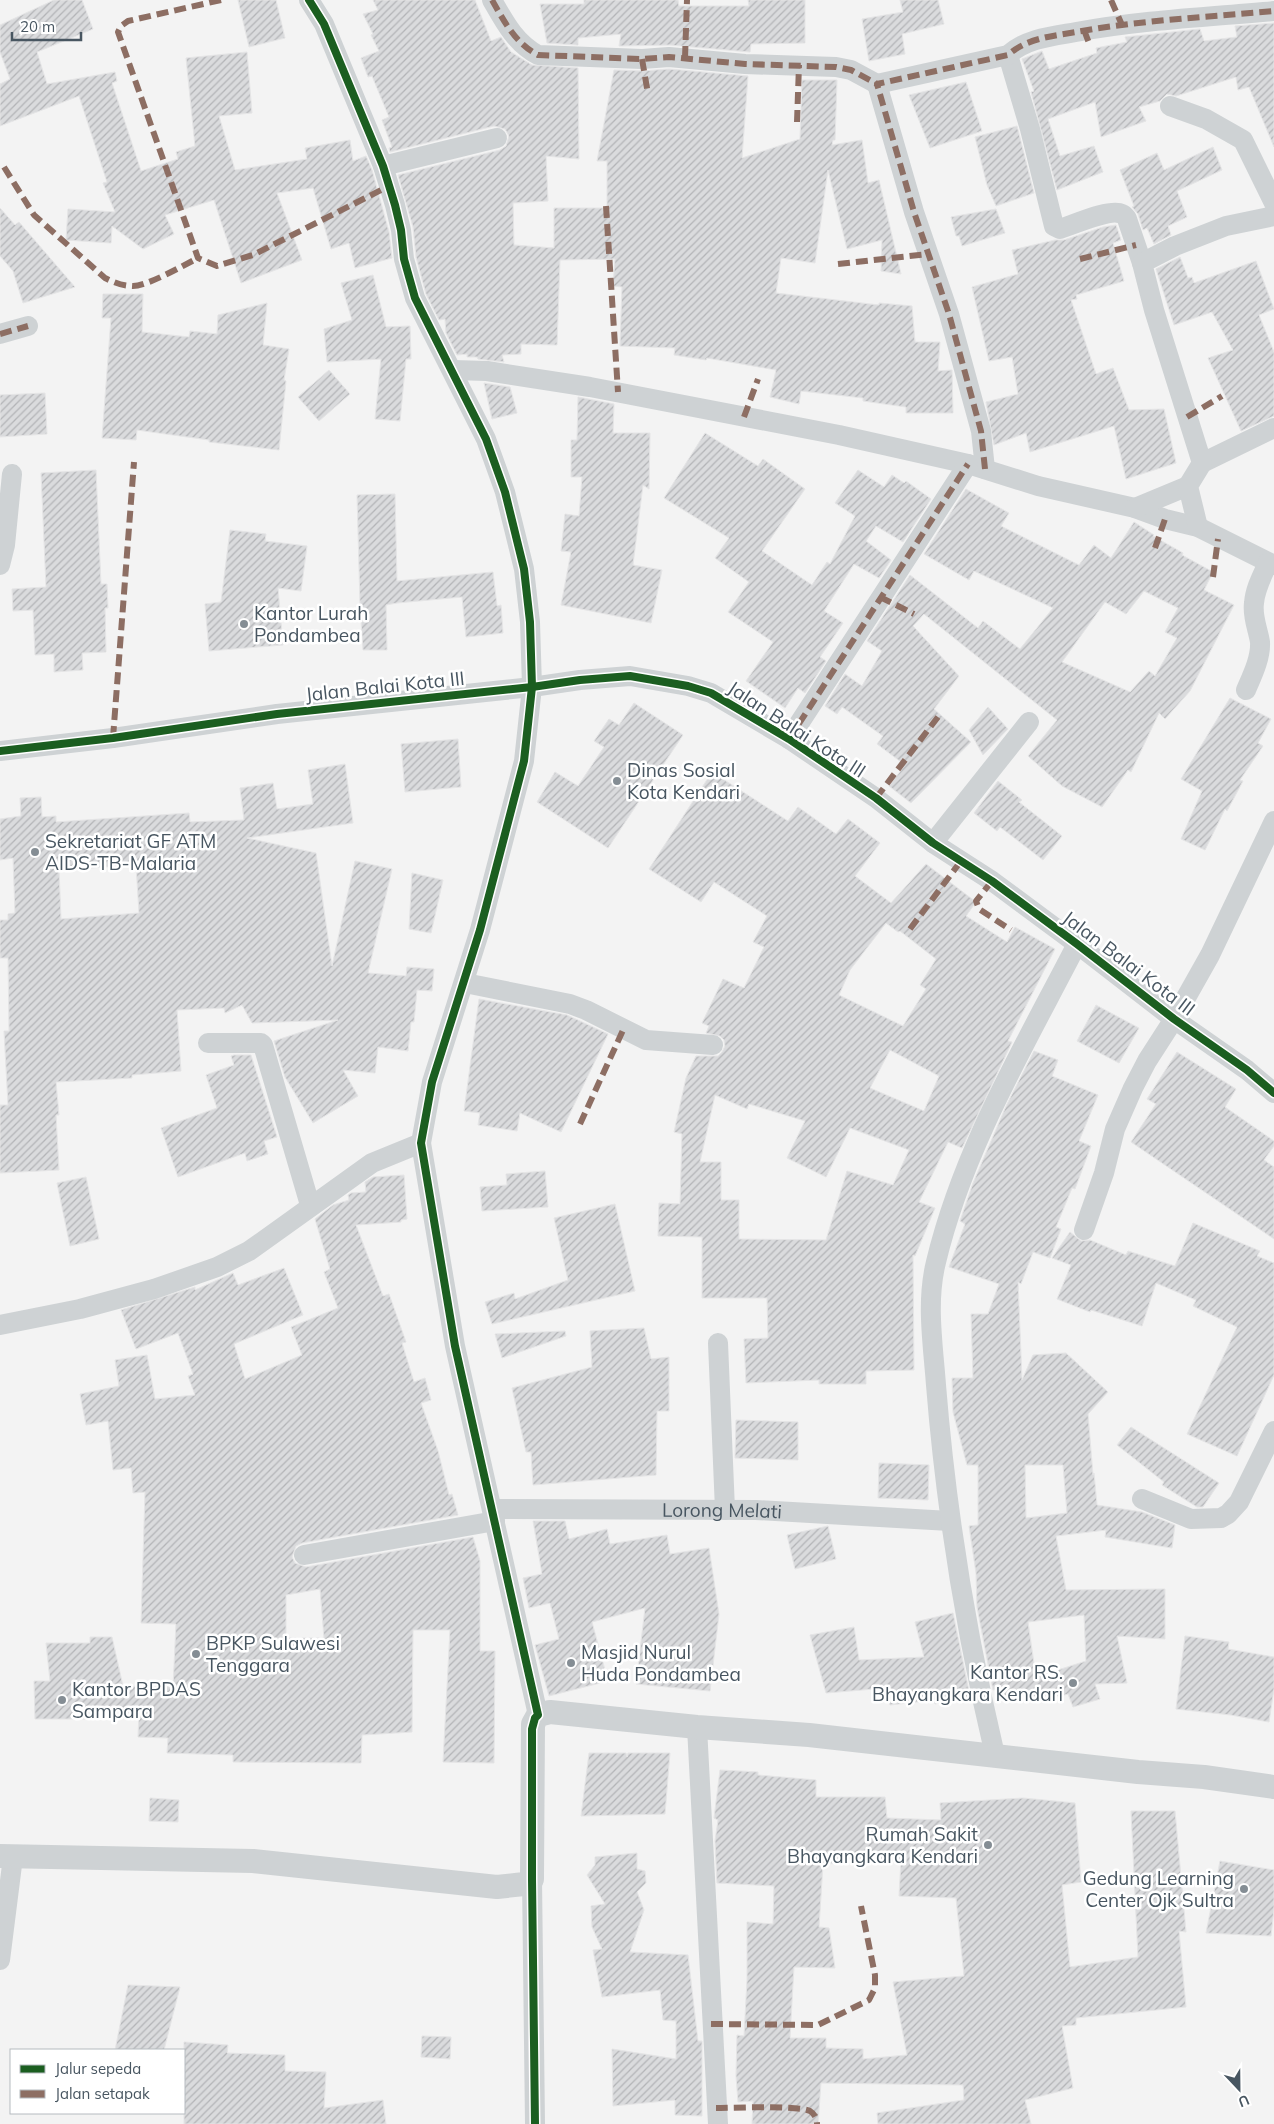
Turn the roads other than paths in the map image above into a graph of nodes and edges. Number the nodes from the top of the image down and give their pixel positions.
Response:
1 (309, 0) edge
2 (492, 0) edge
3 (1274, 12) edge
4 (1008, 55) junction
5 (877, 84) junction
6 (1170, 106) dead end
7 (497, 138) dead end
8 (384, 166) junction
9 (1274, 203) edge
10 (1274, 216) edge
11 (1142, 263) junction
12 (28, 326) dead end
13 (0, 334) edge
14 (453, 370) junction
15 (1274, 428) edge
16 (1202, 463) junction
17 (976, 467) junction
18 (12, 474) dead end
19 (1188, 486) junction
20 (1135, 508) junction
21 (1198, 527) junction
22 (1271, 564) edge
23 (0, 565) edge
24 (532, 687) junction
25 (1246, 690) dead end
26 (1029, 722) dead end
27 (789, 739) junction
28 (0, 751) edge
29 (1274, 821) edge
30 (933, 843) junction
31 (1077, 944) junction
32 (464, 983) junction
33 (1174, 1019) junction
34 (208, 1043) dead end
35 (712, 1045) dead end
36 (1274, 1093) edge
37 (421, 1143) junction
38 (310, 1205) junction
39 (1084, 1230) dead end
40 (0, 1325) edge
41 (718, 1342) dead end
42 (1274, 1431) edge
43 (1142, 1499) dead end
44 (724, 1510) junction
45 (494, 1515) junction
46 (950, 1521) junction
47 (304, 1554) dead end
48 (538, 1715) junction
49 (697, 1727) junction
50 (995, 1755) junction
51 (1274, 1787) edge
52 (6, 1857) edge
53 (532, 1879) junction
54 (0, 1960) edge
55 (535, 2124) edge
56 (718, 2124) edge

1 - 8 street
2 - 5 street
3 - 4 street
4 - 5 street
4 - 11 street
5 - 17 street
6 - 9 street
7 - 8 street
8 - 14 street
10 - 11 street
11 - 16 street
12 - 13 street
14 - 17 street
14 - 24 street
15 - 16 street
16 - 19 street
17 - 20 street
17 - 27 street
18 - 23 street
19 - 20 street
19 - 21 street
20 - 21 street
21 - 22 street
22 - 25 street
24 - 27 street, Jalan Balai Kota III
24 - 28 street, Jalan Balai Kota III
24 - 32 street
26 - 30 street
27 - 30 street, Jalan Balai Kota III
29 - 33 street
30 - 31 street, Jalan Balai Kota III
31 - 33 street, Jalan Balai Kota III
31 - 46 street
32 - 35 street
32 - 37 street
33 - 36 street, Jalan Balai Kota III
33 - 39 street
34 - 38 street
37 - 38 street
37 - 45 street
38 - 40 street
41 - 44 street
42 - 43 street
44 - 45 street, Lorong Melati
44 - 46 street, Lorong Melati
45 - 47 street, Lorong Melati
45 - 48 street
46 - 50 street
48 - 49 street
48 - 53 street
49 - 50 street
49 - 56 street
50 - 51 street
52 - 53 street
52 - 54 street
53 - 55 street

